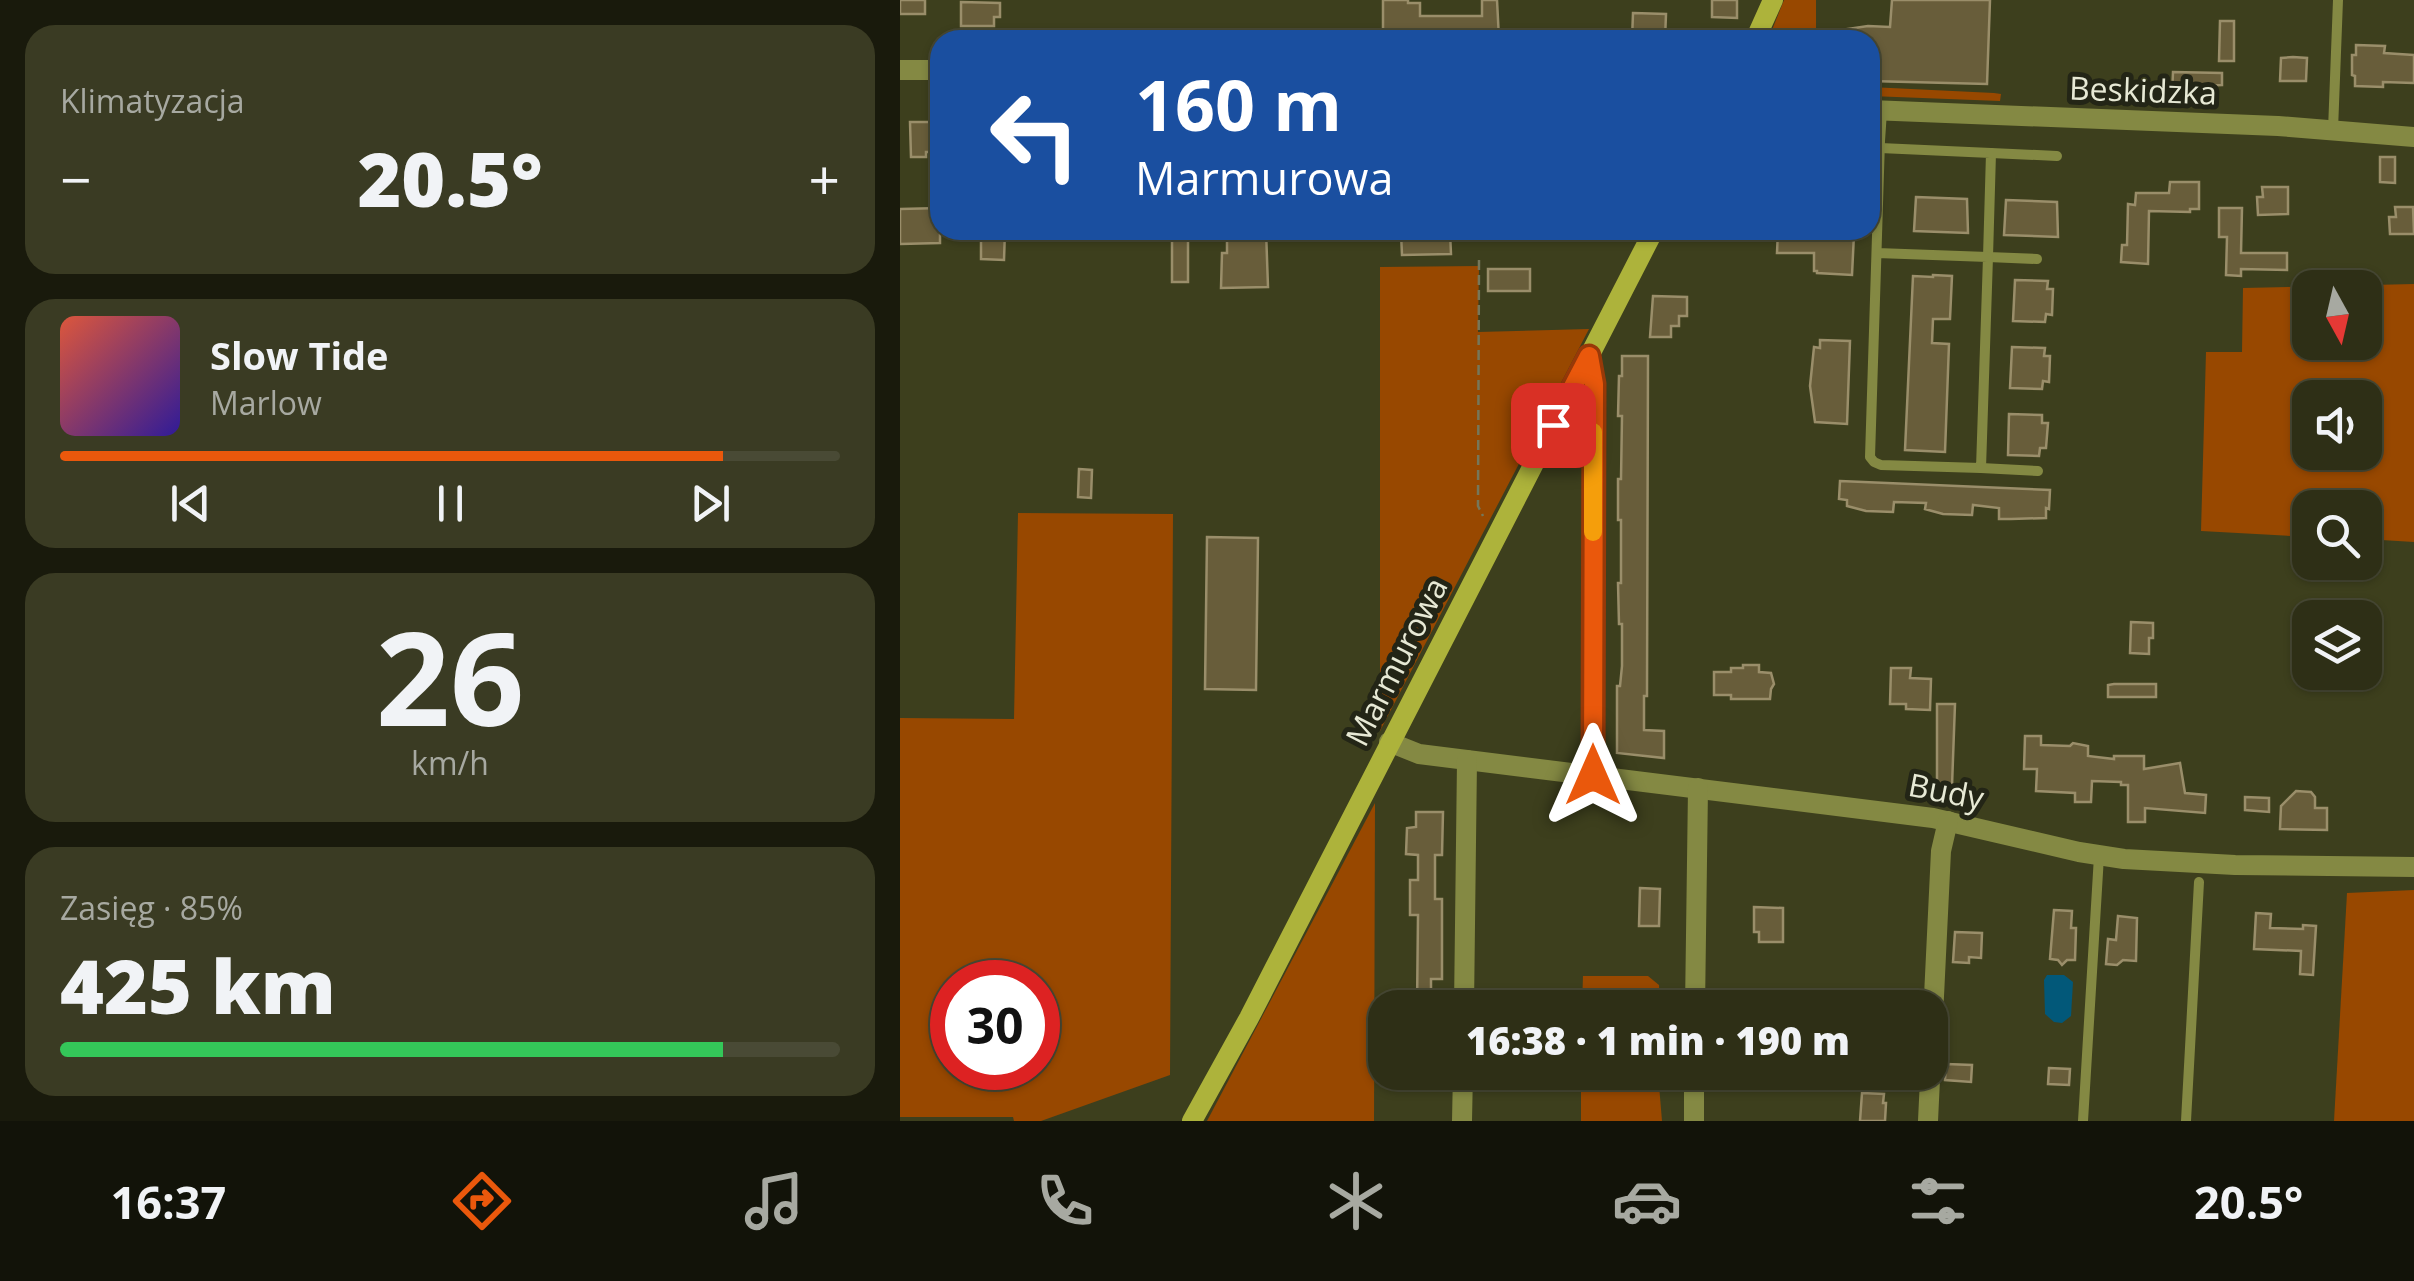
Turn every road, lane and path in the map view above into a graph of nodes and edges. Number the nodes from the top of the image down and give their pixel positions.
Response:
1 (1772, 0) edge
2 (2338, 0) edge
3 (1759, 30) edge
4 (900, 70) edge
5 (930, 70) edge
6 (1880, 110) edge
7 (2333, 130) junction
8 (2414, 137) edge
9 (1880, 148) edge
10 (1991, 154) junction
11 (2056, 156) dead end
12 (1649, 240) edge
13 (1877, 240) edge
14 (1877, 254) junction
15 (1988, 257) junction
16 (2036, 259) dead end
17 (1479, 260) dead end
18 (1589, 356) junction
19 (1981, 468) junction
20 (2038, 470) dead end
21 (1499, 529) junction
22 (1390, 742) junction
23 (1466, 760) junction
24 (1593, 775) junction
25 (1698, 788) junction
26 (1948, 820) junction
27 (2099, 856) junction
28 (2414, 867) edge
29 (2199, 882) dead end
30 (1464, 990) edge
31 (1695, 990) edge
32 (1463, 1090) edge
33 (1694, 1090) edge
34 (1192, 1121) edge
35 (1462, 1121) edge
36 (1694, 1121) edge
37 (1928, 1121) edge
38 (2083, 1121) edge
39 (2186, 1121) edge

1 - 3 street
2 - 7 lane
4 - 5 street
6 - 7 street, Beskidzka
7 - 8 street, Beskidzka
9 - 10 lane
10 - 11 lane
10 - 15 lane
12 - 18 street, Marmurowa
13 - 14 lane
14 - 15 lane
14 - 19 lane
15 - 16 lane
15 - 19 lane
17 - 21 path
18 - 21 street, Marmurowa
18 - 24 street
19 - 20 lane
21 - 22 street, Marmurowa
22 - 23 street, Budy
22 - 34 street, Marmurowa
23 - 24 street, Budy
23 - 30 street
24 - 25 street, Budy
25 - 26 street, Budy
25 - 31 street
26 - 27 street, Budy
26 - 37 street
27 - 28 street, Budy
27 - 38 lane
29 - 39 lane
32 - 35 street
33 - 36 street

